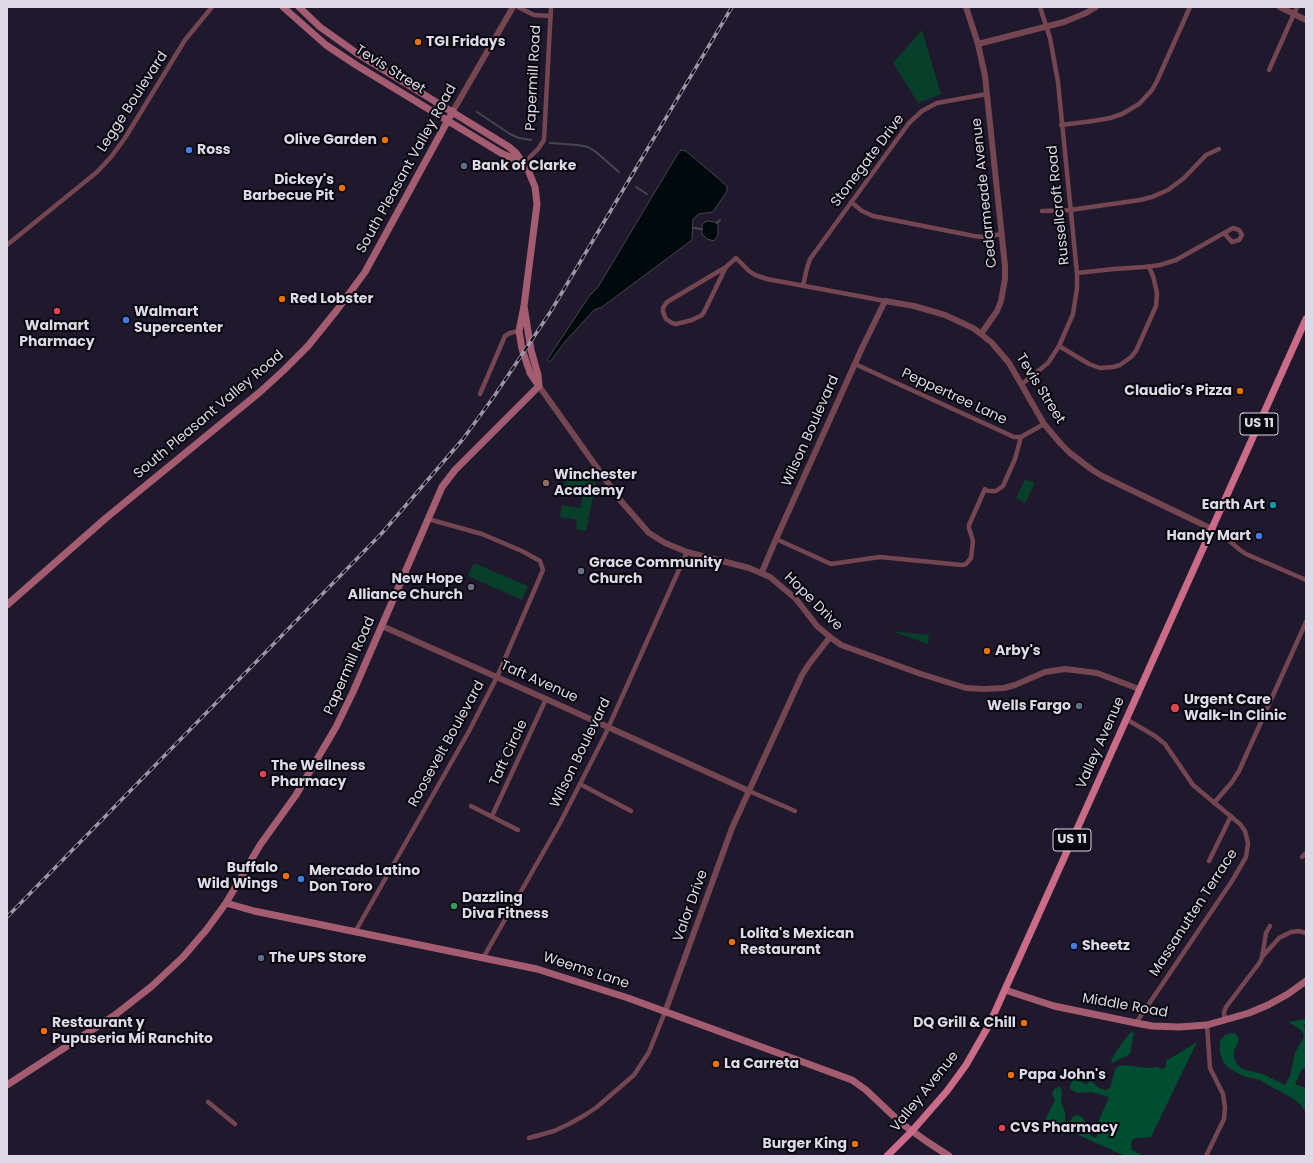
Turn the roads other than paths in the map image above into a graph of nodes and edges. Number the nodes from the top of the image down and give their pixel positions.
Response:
1 (212, 7) edge
2 (283, 7) edge
3 (299, 7) edge
4 (514, 7) edge
5 (518, 7) edge
6 (551, 7) edge
7 (966, 7) edge
8 (1040, 7) edge
9 (1096, 7) edge
10 (1190, 7) edge
11 (1280, 7) edge
12 (1297, 7) edge
13 (1294, 14) junction
14 (551, 16) junction
15 (1306, 20) edge
16 (1047, 26) junction
17 (978, 44) junction
18 (1269, 70) dead end
19 (988, 94) junction
20 (453, 112) junction
21 (447, 120) junction
22 (1062, 125) junction
23 (1219, 149) dead end
24 (523, 164) junction
25 (851, 202) junction
26 (1070, 210) junction
27 (1042, 211) dead end
28 (1224, 233) dead end
29 (1002, 234) junction
30 (7, 245) edge
31 (726, 267) junction
32 (1149, 267) junction
33 (1077, 272) junction
34 (803, 286) junction
35 (885, 301) junction
36 (524, 306) junction
37 (1306, 319) edge
38 (519, 331) junction
39 (981, 334) junction
40 (1059, 346) junction
41 (855, 364) junction
42 (1022, 384) junction
43 (539, 386) junction
44 (480, 394) dead end
45 (1044, 424) junction
46 (1021, 437) junction
47 (428, 519) junction
48 (1212, 530) junction
49 (776, 539) junction
50 (687, 552) junction
51 (762, 572) junction
52 (1306, 580) edge
53 (7, 605) edge
54 (1306, 622) edge
55 (382, 626) junction
56 (830, 637) junction
57 (497, 677) junction
58 (1139, 690) junction
59 (546, 698) junction
60 (1126, 719) junction
61 (608, 727) junction
62 (580, 784) junction
63 (749, 791) junction
64 (1214, 803) junction
65 (471, 806) dead end
66 (631, 811) dead end
67 (795, 811) dead end
68 (492, 816) junction
69 (1231, 816) junction
70 (518, 830) dead end
71 (1209, 861) dead end
72 (226, 903) junction
73 (1270, 926) dead end
74 (355, 932) junction
75 (1306, 933) edge
76 (1262, 957) junction
77 (483, 958) junction
78 (1306, 981) edge
79 (1005, 990) junction
80 (665, 1012) junction
81 (1225, 1021) junction
82 (1136, 1023) junction
83 (1207, 1025) junction
84 (7, 1085) edge
85 (208, 1102) dead end
86 (235, 1124) dead end
87 (912, 1131) junction
88 (529, 1138) dead end
89 (887, 1156) edge
90 (949, 1156) edge
91 (1206, 1156) edge

1 - 30 street, Legge Boulevard
2 - 21 main road, Tevis Street
3 - 20 main road, Tevis Street
4 - 20 street, South Pleasant Valley Road
5 - 14 street
6 - 14 street, Papermill Road
7 - 17 street, Cedarmeade Avenue
8 - 16 street, Russellcroft Road
9 - 16 street
10 - 22 street
11 - 13 street
12 - 13 street
13 - 15 street
13 - 18 street
14 - 24 street, Papermill Road
16 - 17 street
16 - 22 street, Russellcroft Road
17 - 19 street, Cedarmeade Avenue
19 - 25 street, Stonegate Drive
19 - 29 street, Cedarmeade Avenue
20 - 21 main road, South Pleasant Valley Road
20 - 24 main road, Tevis Street
21 - 24 main road, Tevis Street
21 - 53 main road, South Pleasant Valley Road
22 - 26 street, Russellcroft Road
23 - 26 street
24 - 36 main road
25 - 29 street
25 - 34 street, Stonegate Drive
26 - 27 street
26 - 33 street, Russellcroft Road
28 - 32 street
29 - 39 street, Cedarmeade Avenue
31 - 31 street
31 - 34 street, Tevis Street
32 - 33 street
32 - 40 street
33 - 40 street, Russellcroft Road
34 - 35 street, Tevis Street
35 - 39 street, Tevis Street
35 - 41 street, Wilson Boulevard
36 - 38 main road
36 - 43 main road
37 - 48 main road, Valley Avenue / US 11
38 - 43 main road
38 - 44 street
39 - 42 street, Tevis Street
40 - 42 street, Russellcroft Road
41 - 46 street, Peppertree Lane
41 - 49 street, Wilson Boulevard
42 - 45 street, Tevis Street
43 - 47 main road, Papermill Road
43 - 50 street, Hope Drive
45 - 46 street, Peppertree Lane
45 - 48 street, Tevis Street
46 - 49 street
47 - 55 main road, Papermill Road
47 - 57 street, Roosevelt Boulevard
48 - 52 street, Tevis Street
48 - 58 main road, Valley Avenue / US 11
49 - 51 street, Wilson Boulevard
50 - 51 street, Hope Drive
50 - 61 street, Wilson Boulevard
51 - 56 street, Hope Drive
54 - 64 street
55 - 57 street, Taft Avenue
55 - 72 main road, Papermill Road
56 - 58 street, Hope Drive
56 - 63 street, Valor Drive
57 - 59 street, Taft Avenue
57 - 74 street, Roosevelt Boulevard
58 - 60 main road, Valley Avenue / US 11
59 - 61 street, Taft Avenue
59 - 68 street, Taft Circle
60 - 64 street, Massanutten Terrace
60 - 79 main road, Valley Avenue / US 11
61 - 62 street, Wilson Boulevard
61 - 63 street, Taft Avenue
62 - 66 street
62 - 77 street, Wilson Boulevard
63 - 67 street, Taft Avenue
63 - 80 street, Valor Drive
64 - 69 street, Massanutten Terrace
65 - 68 street
68 - 70 street
69 - 71 street
69 - 82 street, Massanutten Terrace
72 - 74 main road, Weems Lane
72 - 84 main road, Papermill Road
73 - 76 street
74 - 77 main road, Weems Lane
75 - 76 street
76 - 81 street
77 - 80 main road, Weems Lane
78 - 81 main road, Middle Road
79 - 82 main road, Middle Road
79 - 87 main road, Valley Avenue / US 11
80 - 87 main road, Weems Lane
80 - 88 street, Valor Drive
81 - 83 main road, Middle Road
82 - 83 main road, Middle Road
83 - 91 street
85 - 86 street
87 - 89 main road, Valley Avenue / US 11
87 - 90 main road, Weems Lane

